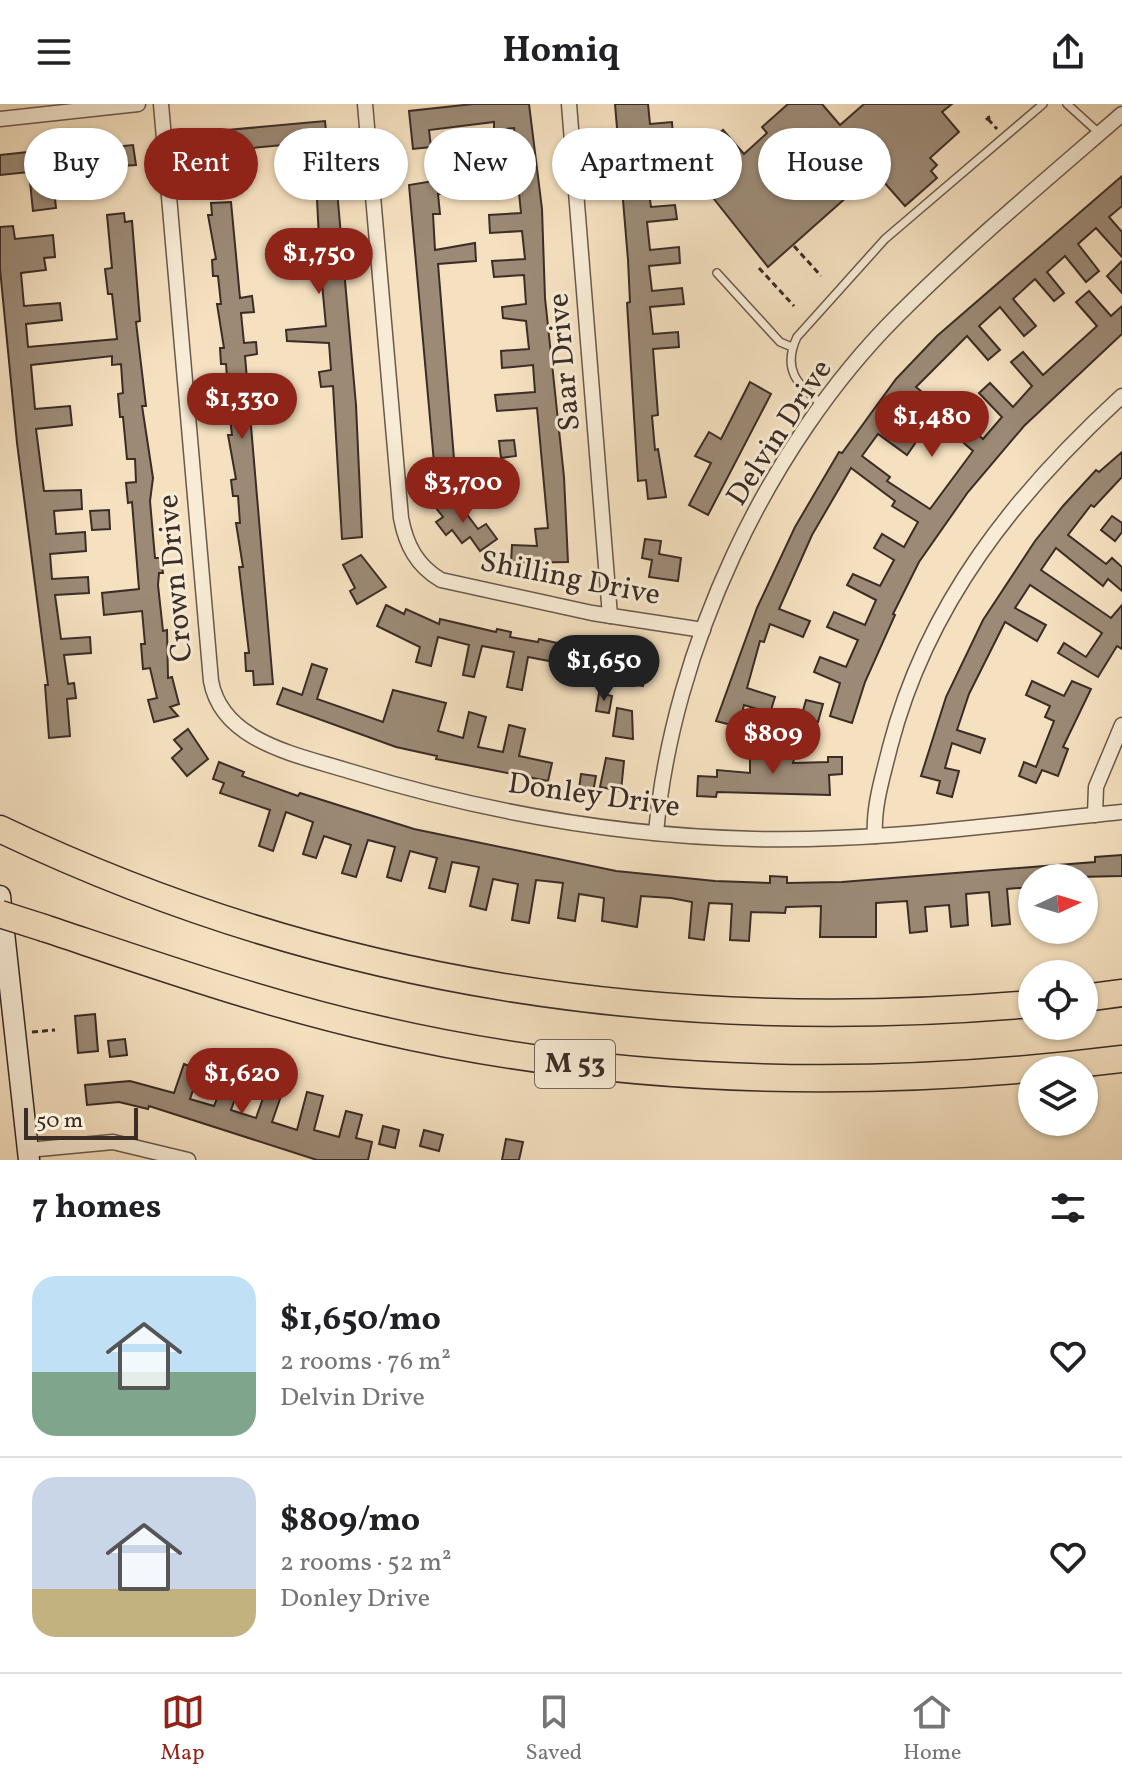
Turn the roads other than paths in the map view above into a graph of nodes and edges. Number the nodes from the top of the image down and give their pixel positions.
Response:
1 (138, 104) edge
2 (161, 104) edge
3 (365, 104) edge
4 (569, 104) edge
5 (1043, 104) edge
6 (1067, 104) edge
7 (1122, 114) edge
8 (0, 119) edge
9 (1099, 133) junction
10 (717, 273) dead end
11 (792, 347) junction
12 (1122, 396) edge
13 (823, 404) junction
14 (610, 616) junction
15 (703, 630) junction
16 (222, 712) joint
17 (1122, 725) edge
18 (1122, 812) edge
19 (1095, 815) junction
20 (0, 829) edge
21 (656, 833) junction
22 (875, 836) junction
23 (0, 896) edge
24 (0, 914) edge
25 (1122, 993) edge
26 (1098, 996) edge
27 (1018, 1005) edge
28 (1122, 1059) edge
29 (28, 1155) edge
30 (188, 1160) edge

1 - 8 street
2 - 16 street, Crown Drive
3 - 14 street, Shilling Drive
4 - 14 street, Saar Drive
5 - 11 lane
6 - 9 lane
7 - 9 street, Delvin Drive
9 - 13 street, Delvin Drive
10 - 11 lane
11 - 13 lane
12 - 22 street
13 - 15 street, Delvin Drive
14 - 15 street, Shilling Drive
15 - 21 street, Delvin Drive
16 - 21 street, Donley Drive
17 - 19 street
18 - 19 street, Donley Drive
19 - 22 street, Donley Drive
20 - 27 highway, M 53
21 - 22 street, Donley Drive
23 - 29 street
24 - 28 highway, M 53, bridge
25 - 26 highway
29 - 30 street

